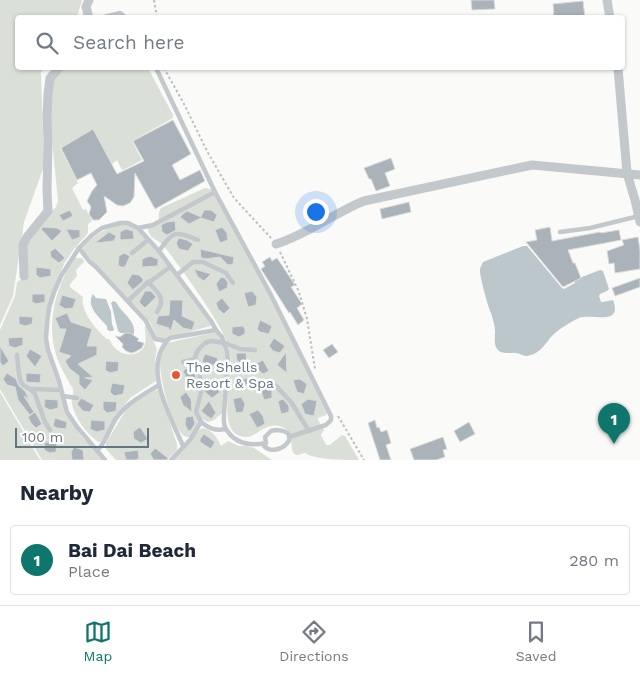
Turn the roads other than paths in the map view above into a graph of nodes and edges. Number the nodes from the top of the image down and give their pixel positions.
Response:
1 (89, 0) edge
2 (607, 0) edge
3 (87, 15) edge
4 (610, 15) edge
5 (57, 70) edge
6 (157, 70) edge
7 (618, 70) edge
8 (627, 173) junction
9 (640, 175) edge
10 (216, 192) junction
11 (639, 219) edge
12 (138, 228) junction
13 (560, 232) dead end
14 (148, 240) junction
15 (198, 240) dead end
16 (276, 244) road end
17 (79, 248) junction
18 (158, 251) junction
19 (132, 253) dead end
20 (170, 267) junction
21 (177, 275) junction
22 (24, 276) dead end
23 (148, 282) junction
24 (233, 283) dead end
25 (128, 301) dead end
26 (157, 312) dead end
27 (216, 330) junction
28 (166, 340) junction
29 (225, 343) junction
30 (255, 350) dead end
31 (17, 355) dead end
32 (195, 359) junction
33 (183, 362) dead end
34 (269, 381) dead end
35 (159, 385) junction
36 (32, 390) junction
37 (61, 390) junction
38 (63, 396) junction
39 (77, 398) dead end
40 (201, 422) junction
41 (226, 429) junction
42 (50, 430) dead end
43 (309, 431) junction
44 (289, 437) junction
45 (266, 443) junction
46 (183, 446) junction
47 (288, 450) dead end
48 (97, 451) junction
49 (272, 455) dead end
50 (105, 460) edge
51 (171, 460) edge

1 - 3 street
2 - 4 street
5 - 22 street
6 - 10 lane
7 - 8 street
8 - 9 street
8 - 11 street
8 - 16 street
10 - 12 lane
10 - 43 lane
11 - 13 lane
12 - 14 lane
12 - 17 lane
14 - 18 lane
14 - 19 lane
15 - 18 lane
17 - 28 lane
17 - 37 lane
18 - 20 lane
20 - 21 lane
20 - 23 lane
21 - 24 lane
21 - 27 lane
23 - 25 lane
23 - 26 lane
27 - 28 lane
27 - 29 lane
28 - 35 lane
29 - 30 lane
29 - 32 lane
29 - 41 lane
31 - 36 lane
32 - 33 lane
32 - 40 lane
34 - 43 lane
35 - 46 lane
35 - 48 lane
36 - 37 lane
36 - 42 lane
37 - 38 lane
38 - 39 lane
38 - 48 lane
40 - 41 lane
40 - 46 lane
41 - 45 lane
43 - 44 lane
44 - 45 lane
44 - 47 lane
45 - 49 lane
46 - 51 lane
48 - 50 lane

